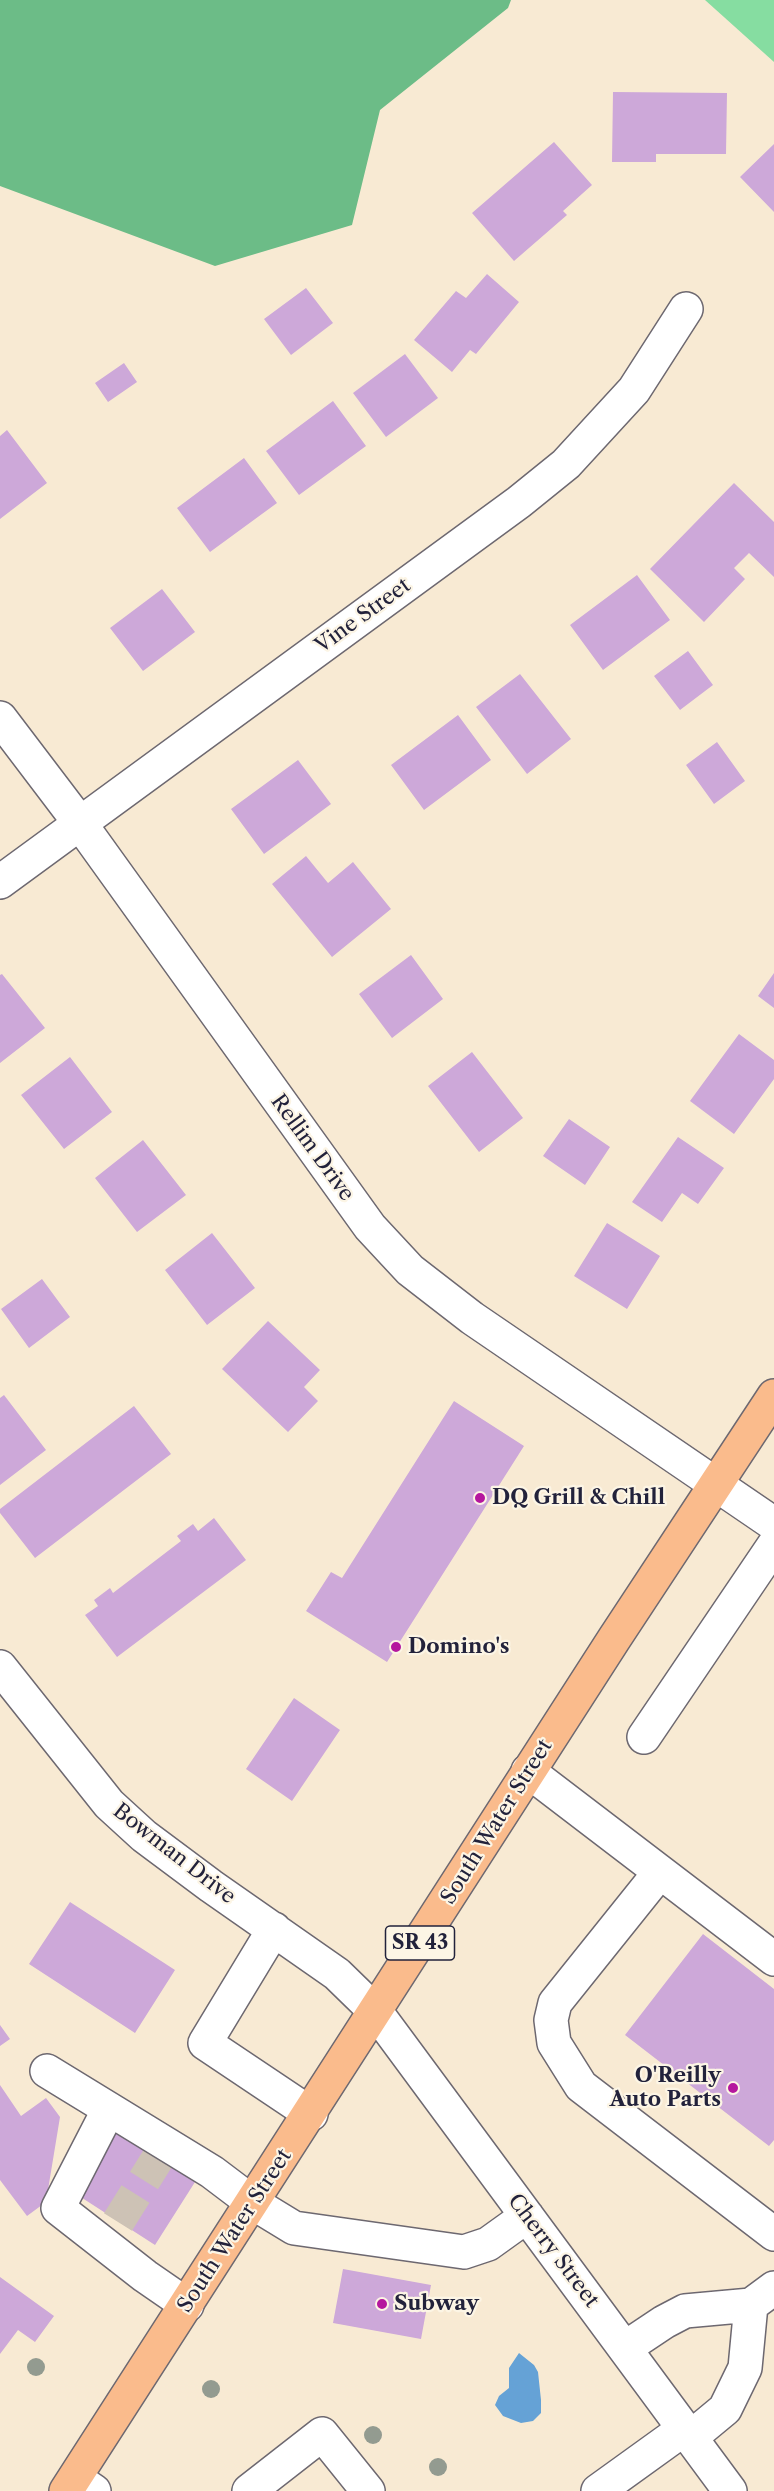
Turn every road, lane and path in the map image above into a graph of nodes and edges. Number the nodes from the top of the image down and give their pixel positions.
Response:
1 (686, 309) dead end
2 (0, 718) edge
3 (79, 822) junction
4 (0, 882) edge
5 (774, 1396) edge
6 (717, 1485) junction
7 (774, 1524) edge
8 (774, 1545) edge
9 (0, 1666) edge
10 (644, 1737) dead end
11 (528, 1771) junction
12 (660, 1872) junction
13 (274, 1929) junction
14 (774, 1959) edge
15 (376, 2012) junction
16 (47, 2071) dead end
17 (109, 2109) junction
18 (311, 2114) junction
19 (253, 2203) junction
20 (527, 2216) junction
21 (774, 2234) edge
22 (763, 2296) edge
23 (187, 2305) junction
24 (625, 2348) junction
25 (687, 2434) junction
26 (78, 2487) edge
27 (249, 2491) edge
28 (368, 2491) edge
29 (598, 2491) edge
30 (730, 2491) edge

1 - 3 street, Vine Street
2 - 3 street, Rellim Drive
3 - 4 street, Vine Street
3 - 6 street, Rellim Drive
5 - 6 main road, South Water Street / SR 43
6 - 7 street, Rellim Drive
6 - 11 main road, South Water Street / SR 43
8 - 10 street
9 - 13 street, Bowman Drive
11 - 12 street
11 - 15 main road, South Water Street / SR 43
12 - 14 street
12 - 21 street
13 - 15 street, Bowman Drive
13 - 18 street
15 - 18 main road, South Water Street / SR 43
15 - 20 street, Cherry Street
16 - 17 street
17 - 19 street
17 - 23 street
18 - 19 main road, South Water Street / SR 43
19 - 20 street
19 - 23 main road, South Water Street / SR 43
20 - 24 street, Cherry Street
22 - 24 street
22 - 25 street
23 - 26 main road, South Water Street / SR 43
24 - 25 street, Cherry Street
25 - 29 street
25 - 30 street, Cherry Street
27 - 28 street

